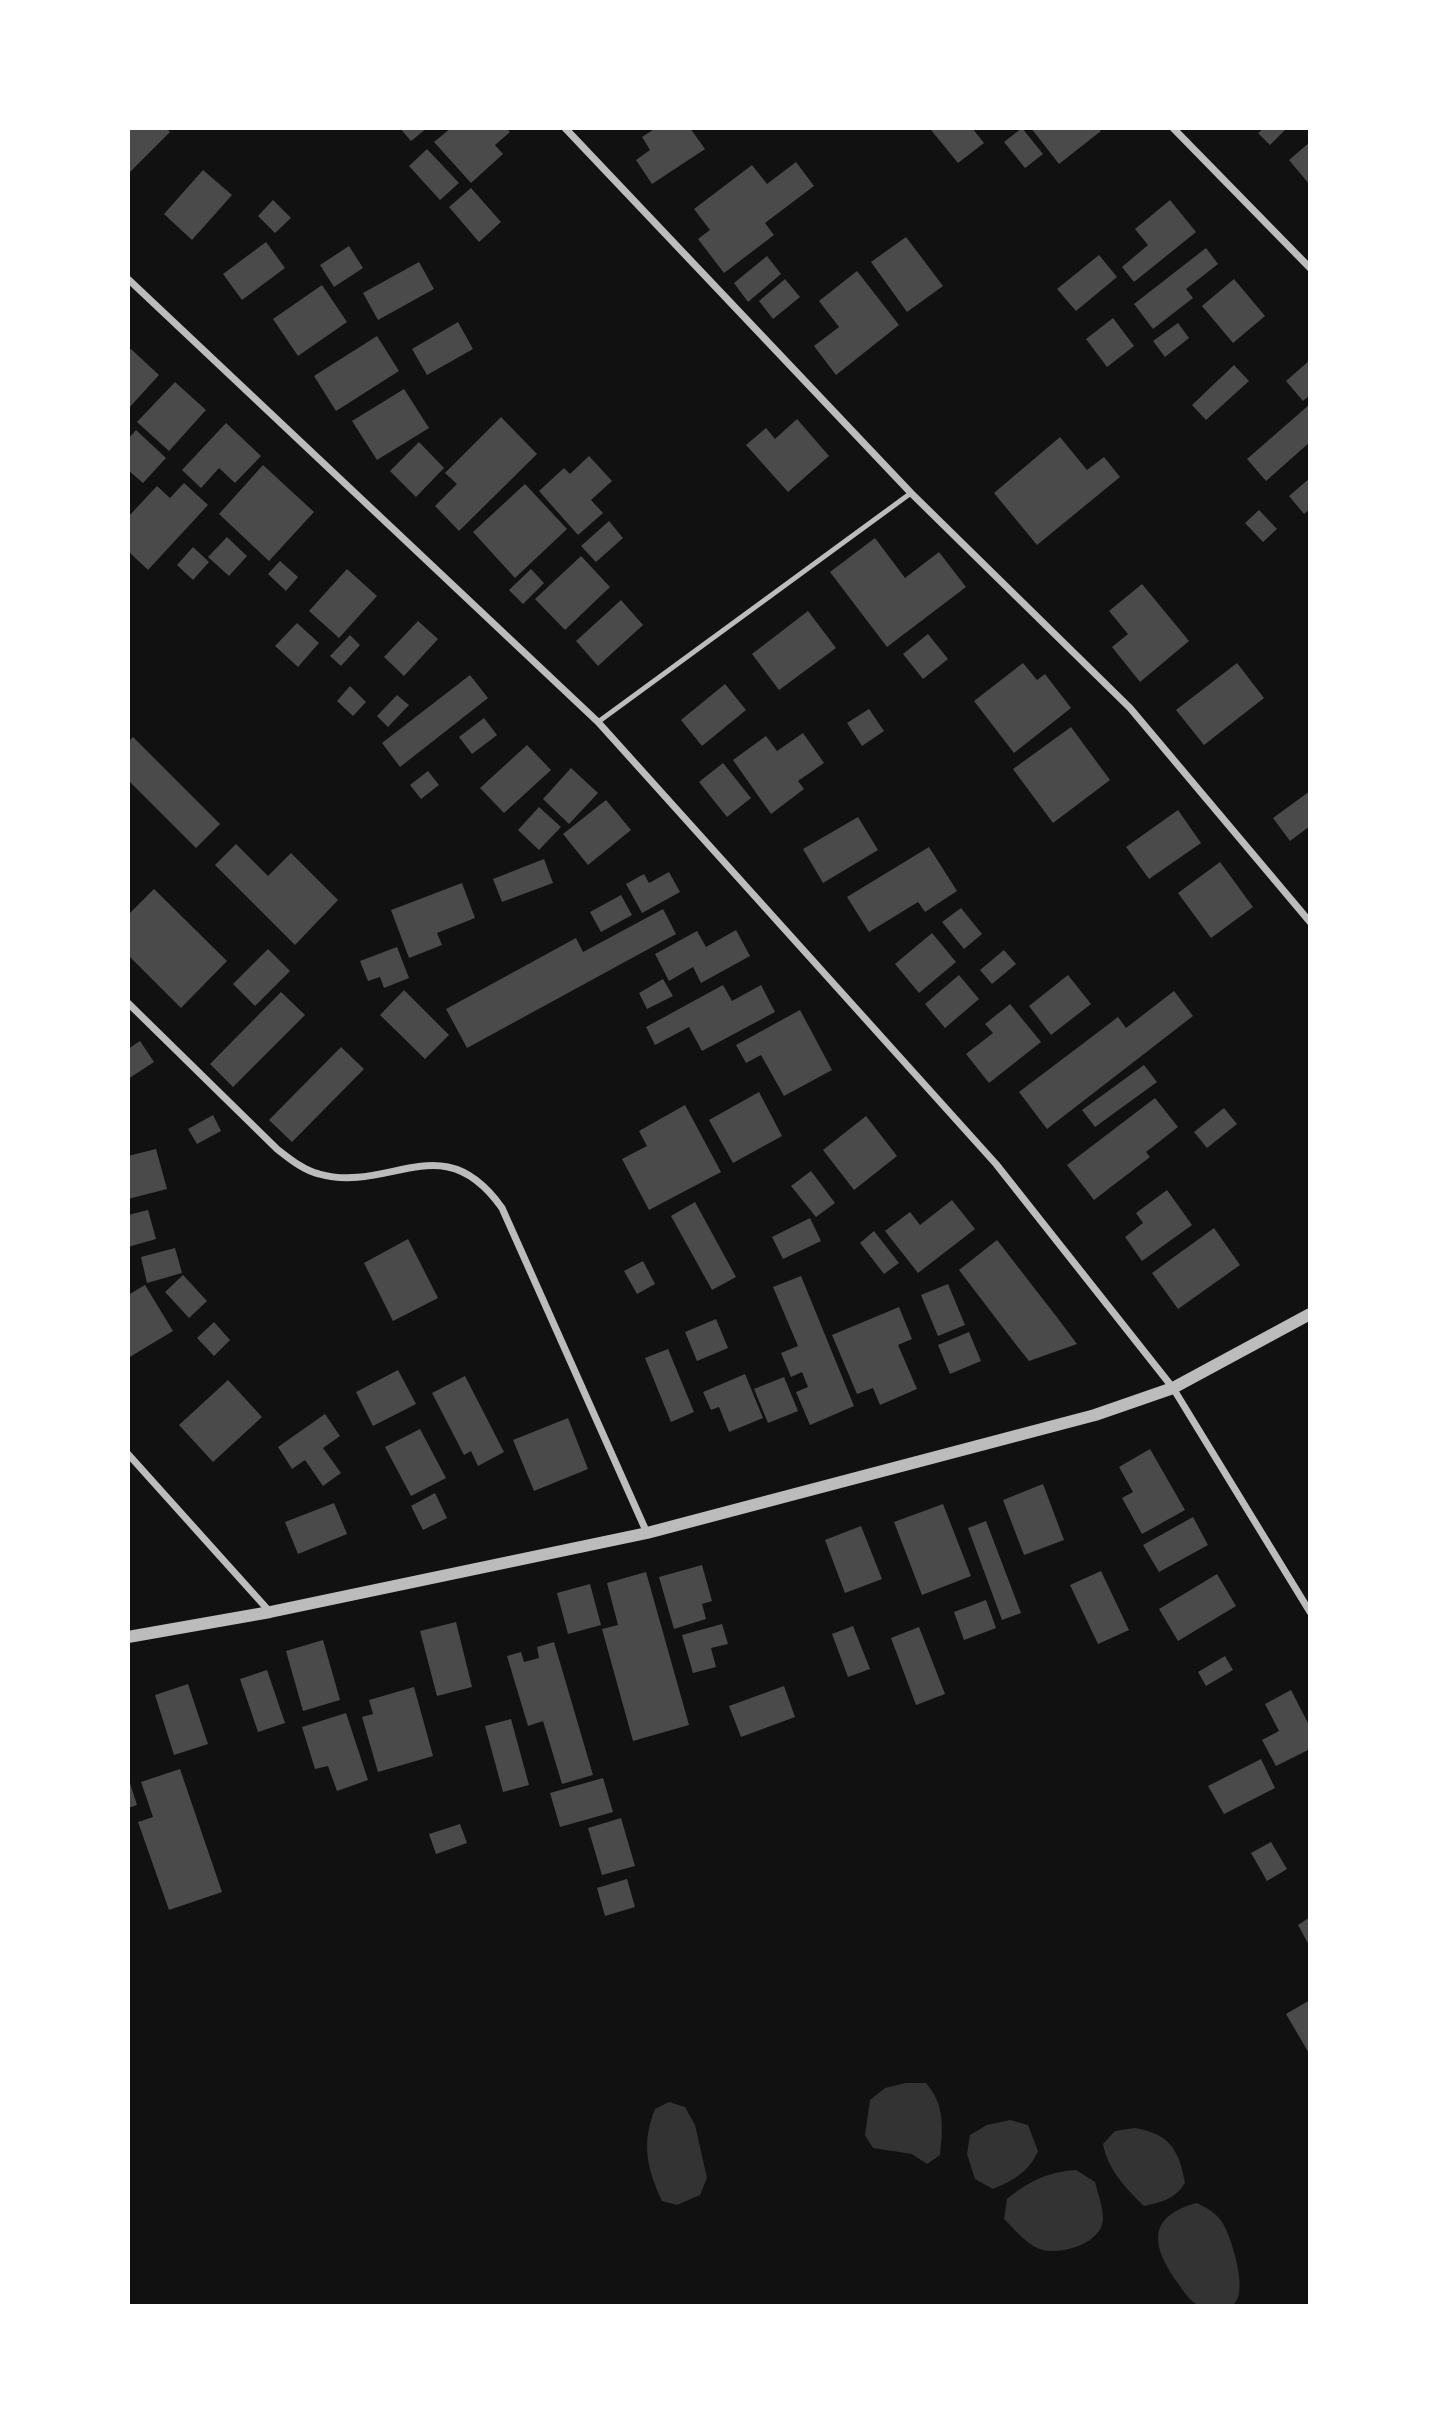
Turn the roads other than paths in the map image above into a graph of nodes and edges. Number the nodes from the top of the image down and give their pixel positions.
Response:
1 (565, 128) edge
2 (1173, 128) edge
3 (1310, 268) edge
4 (128, 278) edge
5 (911, 493) junction
6 (598, 722) junction
7 (1308, 920) edge
8 (128, 1003) edge
9 (1310, 1314) edge
10 (1173, 1388) junction
11 (128, 1454) edge
12 (647, 1533) junction
13 (271, 1612) junction
14 (1310, 1612) edge
15 (128, 1637) edge

1 - 5 street
2 - 3 street
4 - 6 street
5 - 6 lane
5 - 7 street
6 - 10 street
8 - 12 street
9 - 10 street
10 - 12 street
10 - 14 street
11 - 13 street
12 - 13 street
13 - 15 street

